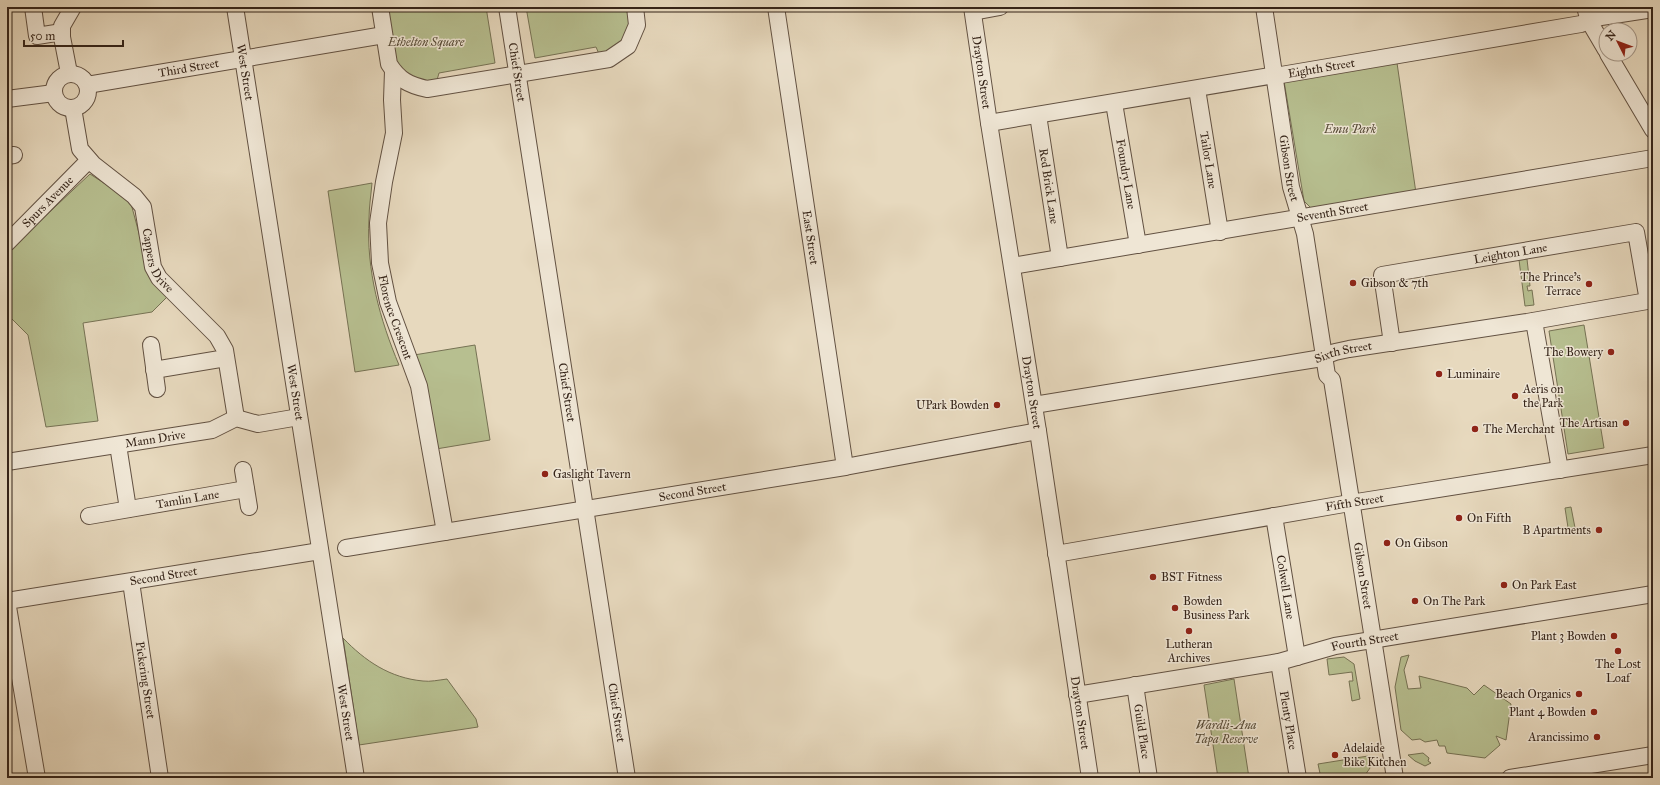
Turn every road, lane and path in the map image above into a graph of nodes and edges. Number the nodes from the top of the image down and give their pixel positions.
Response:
1 (32, 7) edge
2 (73, 7) edge
3 (235, 7) edge
4 (380, 7) edge
5 (507, 7) edge
6 (635, 7) edge
7 (776, 7) edge
8 (1000, 7) edge
9 (1264, 7) edge
10 (972, 9) edge
11 (1653, 9) edge
12 (1587, 14) edge
13 (62, 32) junction
14 (384, 35) junction
15 (1598, 35) edge
16 (243, 60) junction
17 (1613, 62) edge
18 (393, 71) junction
19 (69, 74) junction
20 (518, 74) junction
21 (1274, 75) junction
22 (87, 85) junction
23 (415, 86) junction
24 (1197, 89) junction
25 (54, 93) junction
26 (7, 99) edge
27 (392, 100) junction
28 (1114, 102) junction
29 (73, 108) junction
30 (1038, 115) junction
31 (989, 123) junction
32 (1653, 130) edge
33 (1653, 158) edge
34 (89, 160) junction
35 (1301, 217) junction
36 (1220, 232) junction
37 (7, 244) edge
38 (1138, 245) junction
39 (1060, 258) junction
40 (1012, 266) junction
41 (1650, 301) edge
42 (1534, 321) junction
43 (1392, 343) junction
44 (150, 345) dead end
45 (1324, 356) junction
46 (226, 358) junction
47 (154, 370) junction
48 (157, 389) dead end
49 (1034, 405) junction
50 (299, 417) junction
51 (236, 418) junction
52 (1038, 431) junction
53 (118, 445) junction
54 (1653, 455) edge
55 (7, 462) edge
56 (845, 467) junction
57 (243, 470) dead end
58 (1560, 470) junction
59 (246, 489) junction
60 (1348, 504) junction
61 (249, 507) dead end
62 (128, 509) junction
63 (584, 510) junction
64 (89, 516) dead end
65 (1274, 516) junction
66 (445, 532) junction
67 (346, 548) dead end
68 (320, 551) junction
69 (1056, 554) junction
70 (131, 582) junction
71 (1653, 594) edge
72 (7, 601) edge
73 (1369, 641) junction
74 (1297, 657) junction
75 (1279, 662) junction
76 (1135, 685) junction
77 (1077, 695) junction
78 (1653, 755) edge
79 (37, 778) edge
80 (160, 778) edge
81 (356, 778) edge
82 (627, 778) edge
83 (1090, 778) edge
84 (1149, 778) edge
85 (1298, 778) edge
86 (1385, 778) edge
87 (1395, 778) edge
88 (1510, 778) edge

1 - 13 street
2 - 13 street
3 - 16 street, West Street
4 - 14 street
5 - 20 street, Chief Street
6 - 20 street
7 - 56 street, East Street
8 - 10 street
9 - 21 street, Gibson Street
10 - 31 street, Drayton Street
11 - 12 street, Eighth Street
12 - 15 street
12 - 21 street, Eighth Street
13 - 19 street
14 - 16 street, Third Street
14 - 18 street
16 - 22 street, Third Street
16 - 50 street, West Street
17 - 32 street
18 - 23 street
18 - 27 street, Florence Crescent
19 - 22 street
19 - 25 street
20 - 23 street
20 - 63 street, Chief Street
21 - 24 street, Eighth Street
21 - 35 street, Gibson Street
22 - 29 street
23 - 27 street
24 - 28 street, Eighth Street
24 - 36 street, Tailor Lane
25 - 26 street
25 - 29 street
27 - 66 street, Florence Crescent
28 - 30 street, Eighth Street
28 - 38 street, Foundry Lane
29 - 34 street, Cappers Drive
30 - 31 street, Eighth Street
30 - 39 street, Red Brick Lane
31 - 40 street, Drayton Street
33 - 35 street, Seventh Street
34 - 37 street, Spurs Avenue
34 - 46 street, Cappers Drive
35 - 36 street, Seventh Street
35 - 45 street, Gibson Street
36 - 38 street, Seventh Street
38 - 39 street, Seventh Street
39 - 40 street, Seventh Street
40 - 49 street, Drayton Street
41 - 42 street, Sixth Street
41 - 43 street, Leighton Lane
42 - 43 street, Sixth Street
42 - 58 street
43 - 45 street, Sixth Street
44 - 47 street
45 - 49 street, Sixth Street
45 - 60 street, Gibson Street
46 - 47 street
46 - 51 street, Cappers Drive
47 - 48 street
49 - 52 street, Drayton Street
50 - 51 street
50 - 68 street, West Street
51 - 53 street, Mann Drive
52 - 56 street, Second Street
52 - 69 street, Drayton Street
53 - 55 street, Mann Drive
53 - 62 street
54 - 58 street, Fifth Street
56 - 63 street, Second Street
57 - 59 street
58 - 60 street, Fifth Street
59 - 61 street
59 - 62 street, Tamlin Lane
60 - 65 street, Fifth Street
60 - 73 street, Gibson Street
62 - 64 street, Tamlin Lane
63 - 66 street, Second Street
63 - 82 street, Chief Street
65 - 69 street, Fifth Street
65 - 74 street, Colwell Lane
66 - 67 street, Second Street
68 - 70 street, Second Street
68 - 81 street, West Street
69 - 77 street, Drayton Street
70 - 72 street, Second Street
70 - 80 street, Pickering Street
71 - 73 street, Fourth Street
72 - 79 street
73 - 74 street, Fourth Street
73 - 86 street, Gibson Street
73 - 87 street, Gibson Street
74 - 75 street, Fourth Street
75 - 76 street, Fourth Street
75 - 85 street, Plenty Place
76 - 77 street, Fourth Street
76 - 84 street, Guild Place
77 - 83 street, Drayton Street
78 - 88 street

